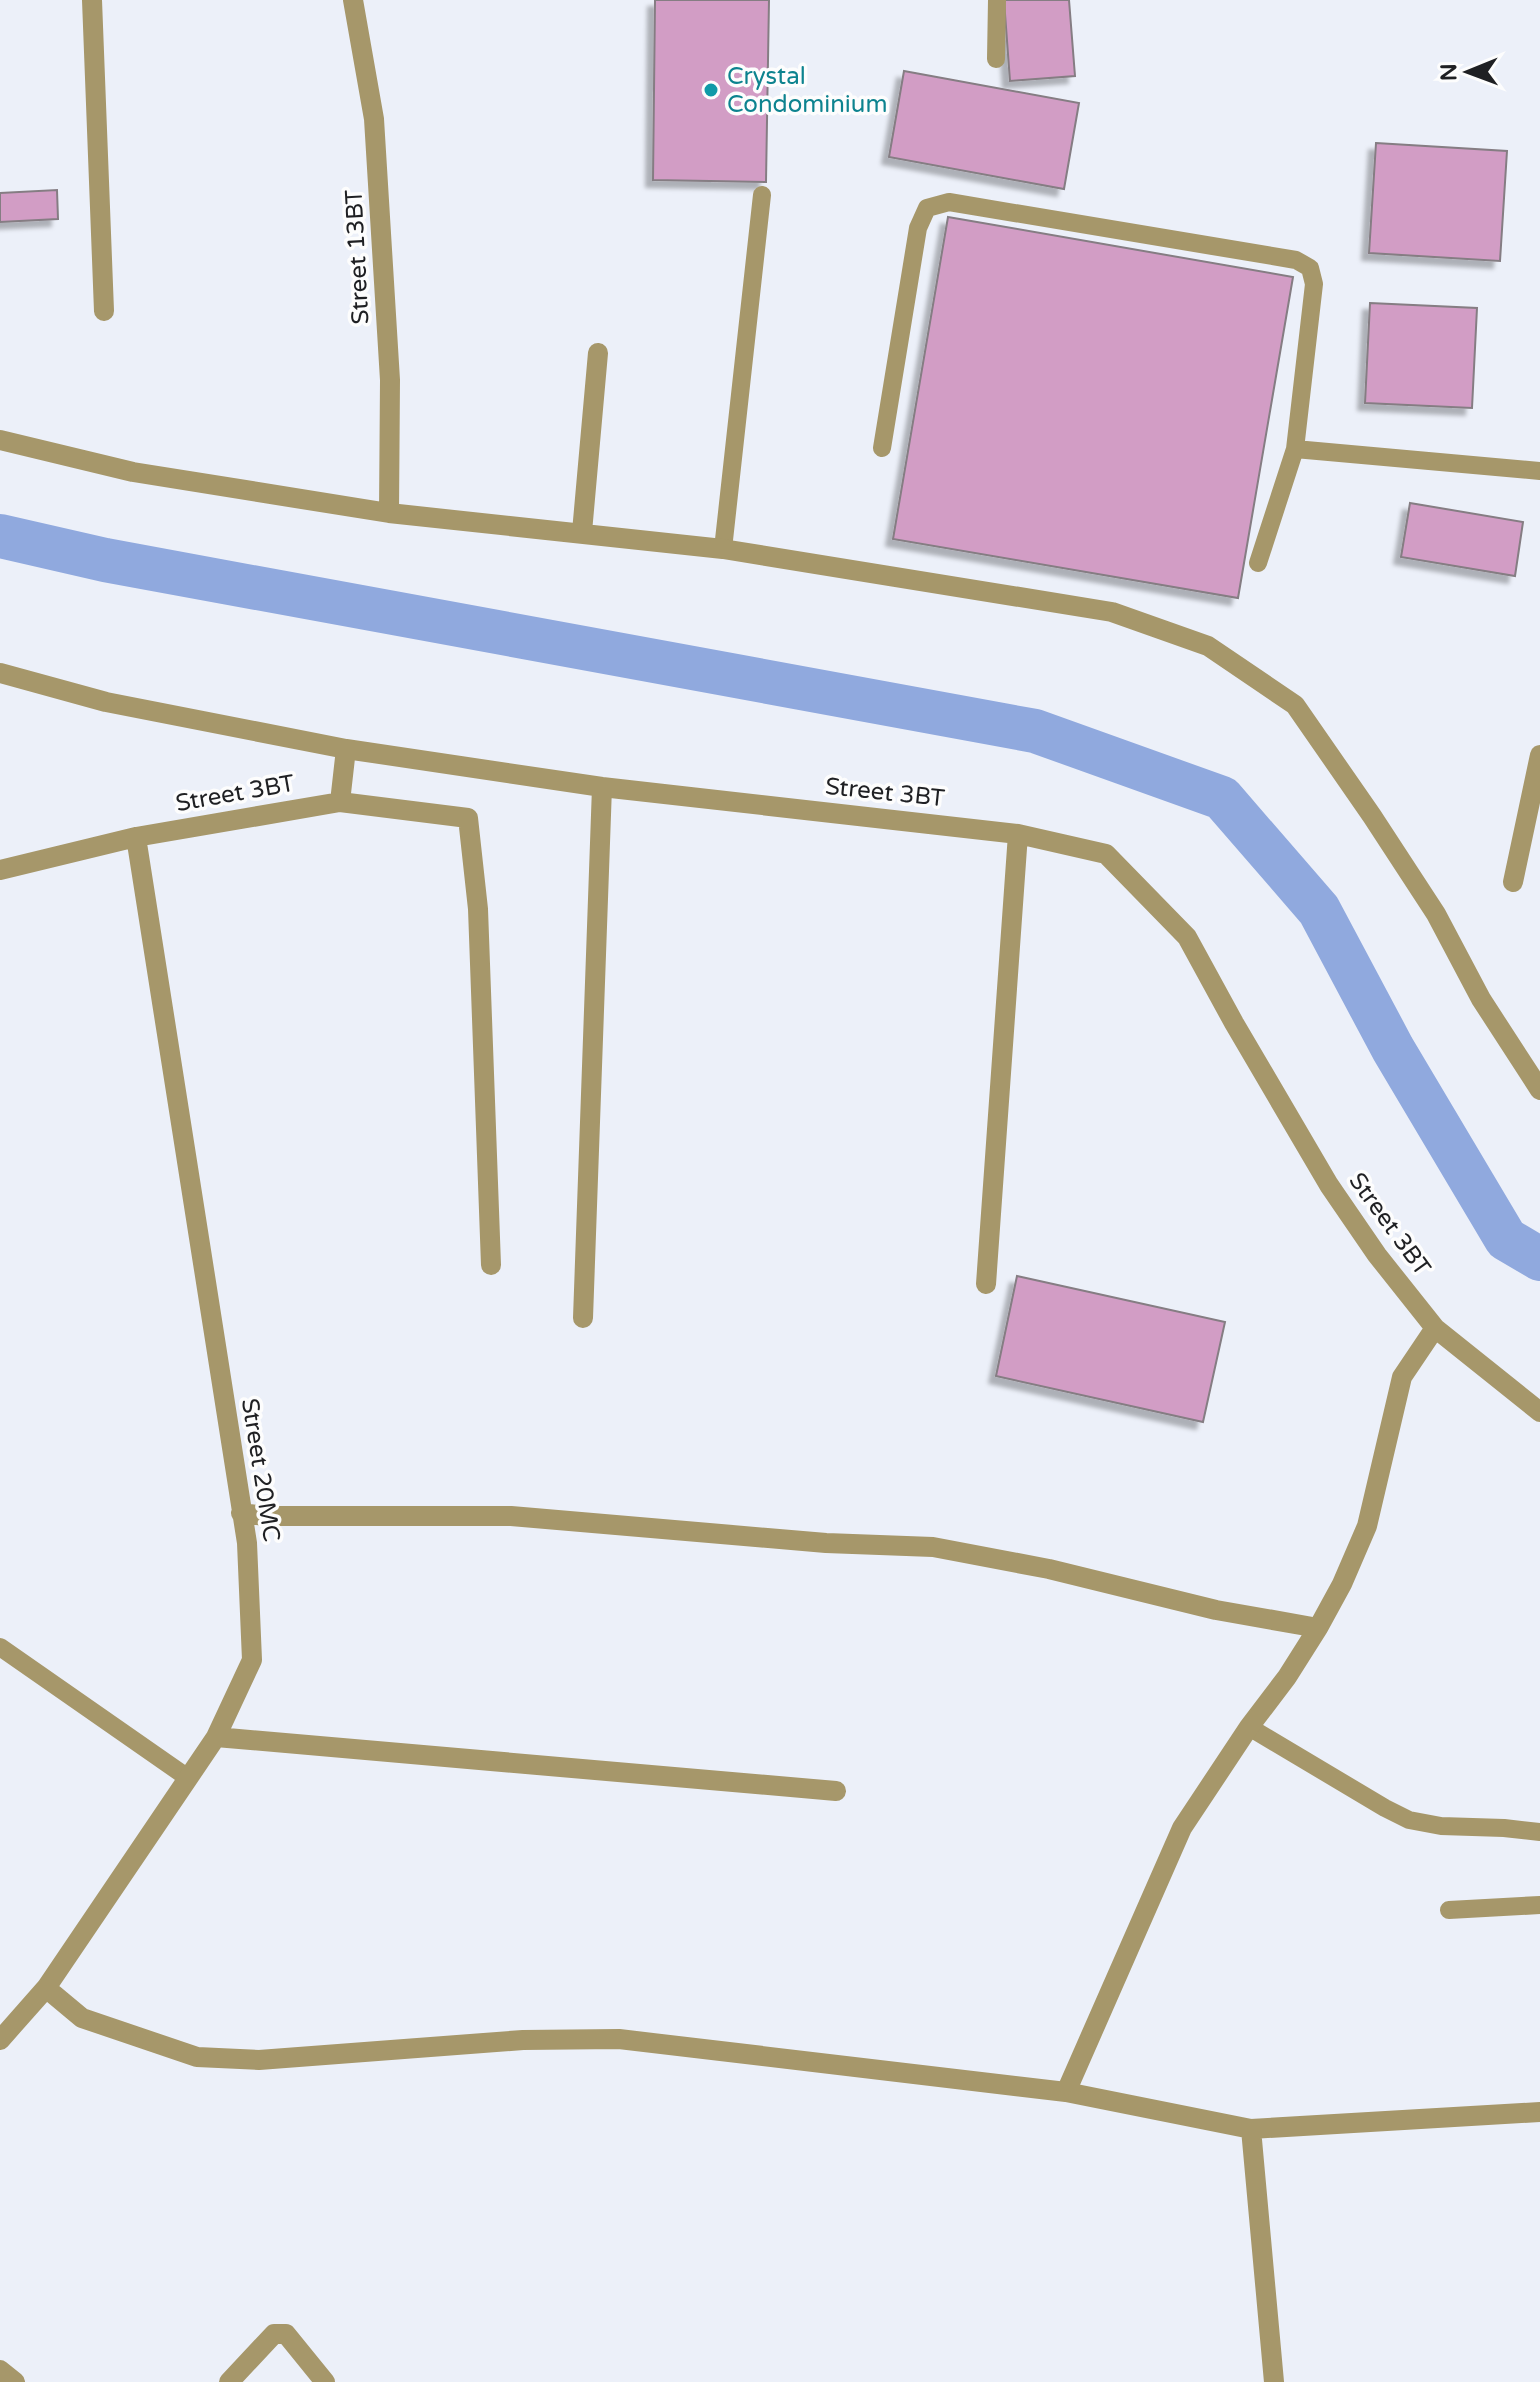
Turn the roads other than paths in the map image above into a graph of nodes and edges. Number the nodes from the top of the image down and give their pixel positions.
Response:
1 (92, 0) edge
2 (353, 0) edge
3 (997, 0) edge
4 (996, 59) dead end
5 (762, 195) dead end
6 (104, 311) dead end
7 (598, 353) dead end
8 (0, 440) edge
9 (882, 448) dead end
10 (1295, 449) junction
11 (1540, 471) edge
12 (389, 513) junction
13 (582, 532) junction
14 (723, 549) junction
15 (1258, 563) dead end
16 (0, 673) edge
17 (346, 749) junction
18 (1540, 755) edge
19 (602, 787) junction
20 (340, 802) junction
21 (1018, 834) junction
22 (136, 837) junction
23 (0, 870) edge
24 (1513, 882) dead end
25 (1540, 1090) edge
26 (491, 1265) dead end
27 (986, 1284) dead end
28 (583, 1318) dead end
29 (1435, 1328) junction
30 (1540, 1412) edge
31 (241, 1513) junction
32 (1318, 1628) junction
33 (0, 1647) edge
34 (1249, 1727) junction
35 (216, 1737) junction
36 (188, 1778) junction
37 (836, 1791) dead end
38 (1540, 1832) edge
39 (1540, 1905) edge
40 (1449, 1910) dead end
41 (46, 1988) junction
42 (0, 2040) edge
43 (1066, 2092) junction
44 (1540, 2112) edge
45 (1251, 2129) junction
46 (0, 2370) edge
47 (15, 2382) edge
48 (229, 2382) edge
49 (325, 2382) edge
50 (1274, 2382) edge

1 - 6 street
2 - 12 street, Street 13BT
3 - 4 lane
5 - 14 lane
7 - 13 street
8 - 12 street
9 - 10 lane
10 - 11 lane
10 - 15 lane
12 - 13 street
13 - 14 street
14 - 25 street
16 - 17 street, Street 3BT
17 - 19 street, Street 3BT
17 - 20 street
18 - 24 street
19 - 21 street, Street 3BT
19 - 28 street
20 - 22 street, Street 3BT
20 - 26 street, Street 3BT
21 - 27 street
21 - 29 street, Street 3BT
22 - 23 street, Street 3BT
22 - 31 street, Street 20MC
29 - 30 street, Street 3BT
29 - 32 street
31 - 32 street
31 - 35 street, Street 20MC
32 - 34 street
33 - 36 lane
34 - 38 lane
34 - 43 street
35 - 36 street, Street 20MC
35 - 37 street
36 - 41 street, Street 20MC
39 - 40 lane
41 - 42 street, Street 20MC
41 - 43 street
43 - 45 street
44 - 45 street
45 - 50 street
46 - 47 street
48 - 49 street

